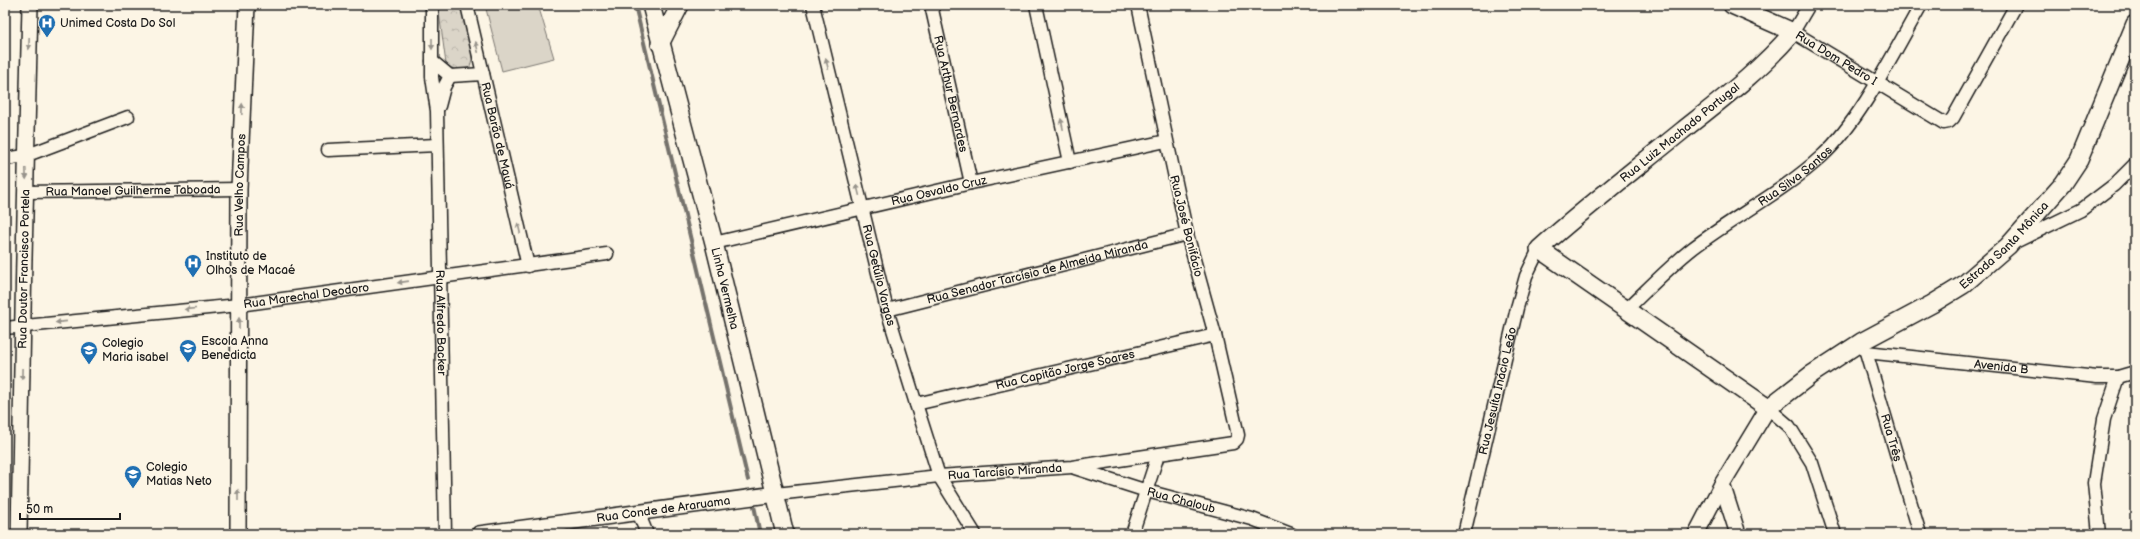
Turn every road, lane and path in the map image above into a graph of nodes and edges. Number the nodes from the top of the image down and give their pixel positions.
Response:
1 (30, 5) edge
2 (246, 5) edge
3 (432, 5) edge
4 (467, 5) edge
5 (651, 5) edge
6 (680, 5) edge
7 (813, 5) edge
8 (931, 5) edge
9 (1036, 5) edge
10 (1138, 5) edge
11 (1732, 5) edge
12 (1809, 5) edge
13 (1921, 5) edge
14 (2016, 5) edge
15 (2135, 24) edge
16 (1793, 32) junction
17 (660, 44) junction
18 (432, 61) junction
19 (483, 74) junction
20 (450, 76) junction
21 (1877, 81) junction
22 (438, 111) junction
23 (128, 117) dead end
24 (1166, 141) junction
25 (438, 145) junction
26 (328, 150) dead end
27 (25, 156) junction
28 (5, 159) edge
29 (1070, 162) junction
30 (2135, 164) edge
31 (971, 183) junction
32 (239, 189) junction
33 (26, 192) junction
34 (863, 210) junction
35 (1187, 234) junction
36 (714, 243) junction
37 (2008, 246) junction
38 (1539, 250) junction
39 (607, 254) dead end
40 (528, 266) junction
41 (441, 276) junction
42 (239, 305) junction
43 (1627, 309) junction
44 (887, 310) junction
45 (22, 327) junction
46 (5, 328) edge
47 (1215, 335) junction
48 (1864, 347) junction
49 (2135, 372) edge
50 (2118, 377) junction
51 (916, 404) junction
52 (1768, 408) junction
53 (1232, 443) joint
54 (1158, 455) junction
55 (1072, 467) junction
56 (939, 476) junction
57 (1722, 484) junction
58 (1147, 491) junction
59 (776, 494) junction
60 (638, 512) junction
61 (20, 534) edge
62 (238, 534) edge
63 (445, 534) edge
64 (479, 534) edge
65 (646, 534) edge
66 (784, 534) edge
67 (975, 534) edge
68 (1132, 534) edge
69 (1291, 534) edge
70 (1464, 534) edge
71 (1696, 534) edge
72 (1738, 534) edge
73 (1835, 534) edge
74 (1920, 534) edge
75 (2099, 534) edge

1 -> 27 street, Rua Doutor Francisco Portela
32 -> 2 street, Rua Velho Campos
3 -> 18 street, Rua Alfredo Backer
19 -> 4 street, Rua Barão de Mauá
5 - 17 main road, Linha Vermelha
6 - 17 main road
34 -> 7 street, Rua Getúlio Vargas
8 - 31 street, Rua Arthur Bernardes
29 -> 9 street
10 - 24 street, Rua José Bonifácio
11 - 16 main road, Rua Dom Pedro I
12 - 16 street, Rua Luiz Machado Portugal
13 - 21 street, Rua Silva Santos
14 - 21 street, Rua Dom Pedro I
15 - 37 main road, Estrada Santa Mônica
16 - 21 street, Rua Dom Pedro I
16 - 38 main road, Rua Luiz Machado Portugal
17 - 36 main road, Linha Vermelha
18 - 20 street
18 - 22 street, Rua Alfredo Backer
19 - 20 street
40 -> 19 street, Rua Barão de Mauá
20 - 22 street, Rua Alfredo Backer
21 - 43 street, Rua Silva Santos
22 - 25 street, Rua Alfredo Backer
23 - 27 street
24 - 29 street, Rua Osvaldo Cruz
24 - 35 street, Rua José Bonifácio
25 - 26 street
25 - 41 street, Rua Alfredo Backer
27 - 28 street
27 -> 33 street, Rua Doutor Francisco Portela
29 - 31 street, Rua Osvaldo Cruz
30 - 37 street
31 - 34 street, Rua Osvaldo Cruz
32 - 33 street, Rua Manoel Guilherme Taboada
32 - 42 street, Rua Velho Campos
33 - 45 street, Rua Doutor Francisco Portela
34 - 36 street, Rua Osvaldo Cruz
34 - 44 street, Rua Getúlio Vargas
35 - 44 street, Rua Senador Tarcísio de Almeida Miranda
35 - 47 street, Rua José Bonifácio
36 - 59 main road, Linha Vermelha
37 - 48 main road, Estrada Santa Mônica
38 - 43 main road
38 - 70 street, Rua Jesuíta Inácio Leão
39 - 40 street, Rua Marechal Deodoro
40 - 41 street, Rua Marechal Deodoro
41 -> 42 street, Rua Marechal Deodoro
41 - 63 street, Rua Alfredo Backer
42 -> 45 street, Rua Marechal Deodoro
62 -> 42 street, Rua Velho Campos
43 - 52 main road
44 - 51 street, Rua Getúlio Vargas
45 - 46 street, Rua Marechal Deodoro
45 -> 61 street, Rua Doutor Francisco Portela
47 - 51 street, Rua Capitão Jorge Soares
47 - 53 street, Rua José Bonifácio
48 - 50 street, Avenida B
48 - 52 main road, Estrada Santa Mônica
48 - 74 street, Rua Três
49 - 50 street, Avenida B
50 - 75 street
51 - 56 street, Rua Getúlio Vargas
52 - 57 street
52 - 73 street
53 - 54 street, Rua Tarcísio Miranda
54 - 55 street, Rua Tarcísio Miranda
54 - 58 street
55 - 56 street, Rua Tarcísio Miranda
55 - 58 street, Rua Chaloub
56 - 59 street, Rua Tarcísio Miranda
56 - 67 street, Rua Getúlio Vargas
57 - 71 street
57 - 72 street
58 - 68 street
58 - 69 street, Rua Chaloub
59 - 60 street, Rua Conde de Araruama
59 - 66 main road, Linha Vermelha
60 - 64 street, Rua Conde de Araruama
60 - 65 street

